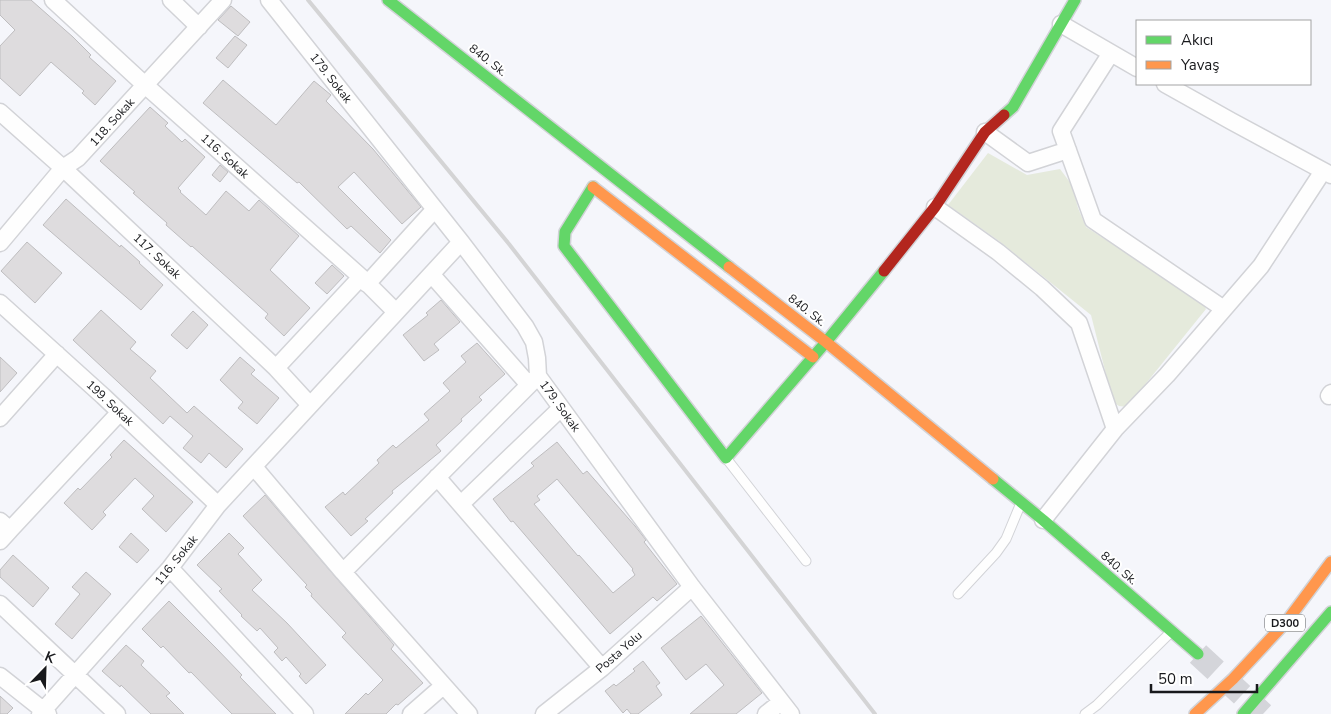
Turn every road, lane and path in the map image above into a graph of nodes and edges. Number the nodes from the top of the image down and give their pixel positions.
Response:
1 (54, 0) edge
2 (171, 0) edge
3 (223, 0) edge
4 (269, 0) edge
5 (388, 0) edge
6 (1075, 0) edge
7 (1061, 24) junction
8 (199, 26) junction
9 (1111, 53) junction
10 (1136, 67) edge
11 (145, 85) junction
12 (1167, 85) edge
13 (0, 112) edge
14 (985, 132) junction
15 (1068, 150) junction
16 (63, 168) junction
17 (1327, 173) edge
18 (935, 207) junction
19 (436, 210) junction
20 (461, 242) junction
21 (0, 243) edge
22 (432, 275) junction
23 (364, 280) junction
24 (0, 303) edge
25 (1224, 309) junction
26 (396, 312) junction
27 (826, 342) junction
28 (57, 354) junction
29 (813, 357) junction
30 (276, 368) junction
31 (534, 381) junction
32 (310, 404) junction
33 (561, 408) junction
34 (120, 412) junction
35 (0, 418) edge
36 (1116, 429) junction
37 (726, 458) junction
38 (254, 467) junction
39 (438, 477) junction
40 (1021, 502) junction
41 (461, 504) junction
42 (218, 505) junction
43 (1043, 520) junction
44 (3, 531) edge
45 (806, 561) dead end
46 (1331, 562) edge
47 (170, 568) junction
48 (342, 572) junction
49 (692, 587) junction
50 (958, 594) dead end
51 (0, 604) edge
52 (1331, 612) edge
53 (1172, 632) junction
54 (1198, 654) tunnel mouth
55 (602, 668) junction
56 (76, 675) junction
57 (0, 676) edge
58 (443, 686) junction
59 (786, 708) edge
60 (43, 713) edge
61 (117, 714) edge
62 (305, 714) edge
63 (411, 714) edge
64 (469, 714) edge
65 (544, 714) edge
66 (766, 714) edge
67 (1085, 714) edge
68 (1195, 714) edge
69 (1243, 714) edge

1 - 11 street, 116. Sokak
2 - 8 street
3 - 8 street, 118. Sokak
4 - 19 street, 179. Sokak
5 - 27 main road, 840. Sk.
6 - 7 main road
7 - 9 street
7 - 14 main road
8 - 11 street, 118. Sokak
9 - 10 street
9 - 15 street
11 - 16 street, 118. Sokak
11 - 23 street, 116. Sokak
12 - 17 street
13 - 16 street, 117. Sokak
14 - 15 street
14 - 18 main road
15 - 25 street
16 - 21 street, 118. Sokak
16 - 30 street, 117. Sokak
17 - 25 street
18 - 27 main road
18 - 36 street
19 - 20 street, 179. Sokak
19 - 23 street
20 - 22 street, 116. Sokak
20 - 31 street, 179. Sokak
22 - 26 street, 116. Sokak
22 - 31 street
23 - 26 street, 116. Sokak
23 - 30 street
24 - 28 street, 199. Sokak
25 - 36 street
26 - 32 street, 116. Sokak
27 - 29 main road
27 - 40 main road, 840. Sk.
28 - 34 street, 199. Sokak
28 - 35 street
29 - 37 main road
29 - 37 main road
30 - 32 street, 117. Sokak
31 - 33 street, 179. Sokak
31 - 39 street
32 - 38 street, 116. Sokak
33 - 41 street
33 - 49 street, 179. Sokak
34 - 42 street, 199. Sokak
34 - 44 street
36 - 43 street
37 - 45 lane
38 - 42 street, 116. Sokak
38 - 48 street
39 - 41 street
39 - 48 street
40 - 43 main road, 840. Sk.
40 - 50 lane
41 - 55 street
42 - 47 street, 116. Sokak
43 - 53 main road, 840. Sk.
46 - 68 main road, D300
47 - 56 street, 116. Sokak
47 - 62 street
48 - 58 street
49 - 55 street, Posta Yolu
49 - 59 street, 179. Sokak
51 - 56 street
52 - 69 main road, D300
53 - 54 main road, 840. Sk.
53 - 67 lane
55 - 65 street, Posta Yolu
56 - 60 street, 116. Sokak
56 - 61 street
57 - 60 street
58 - 63 street
58 - 64 street
59 - 66 street

